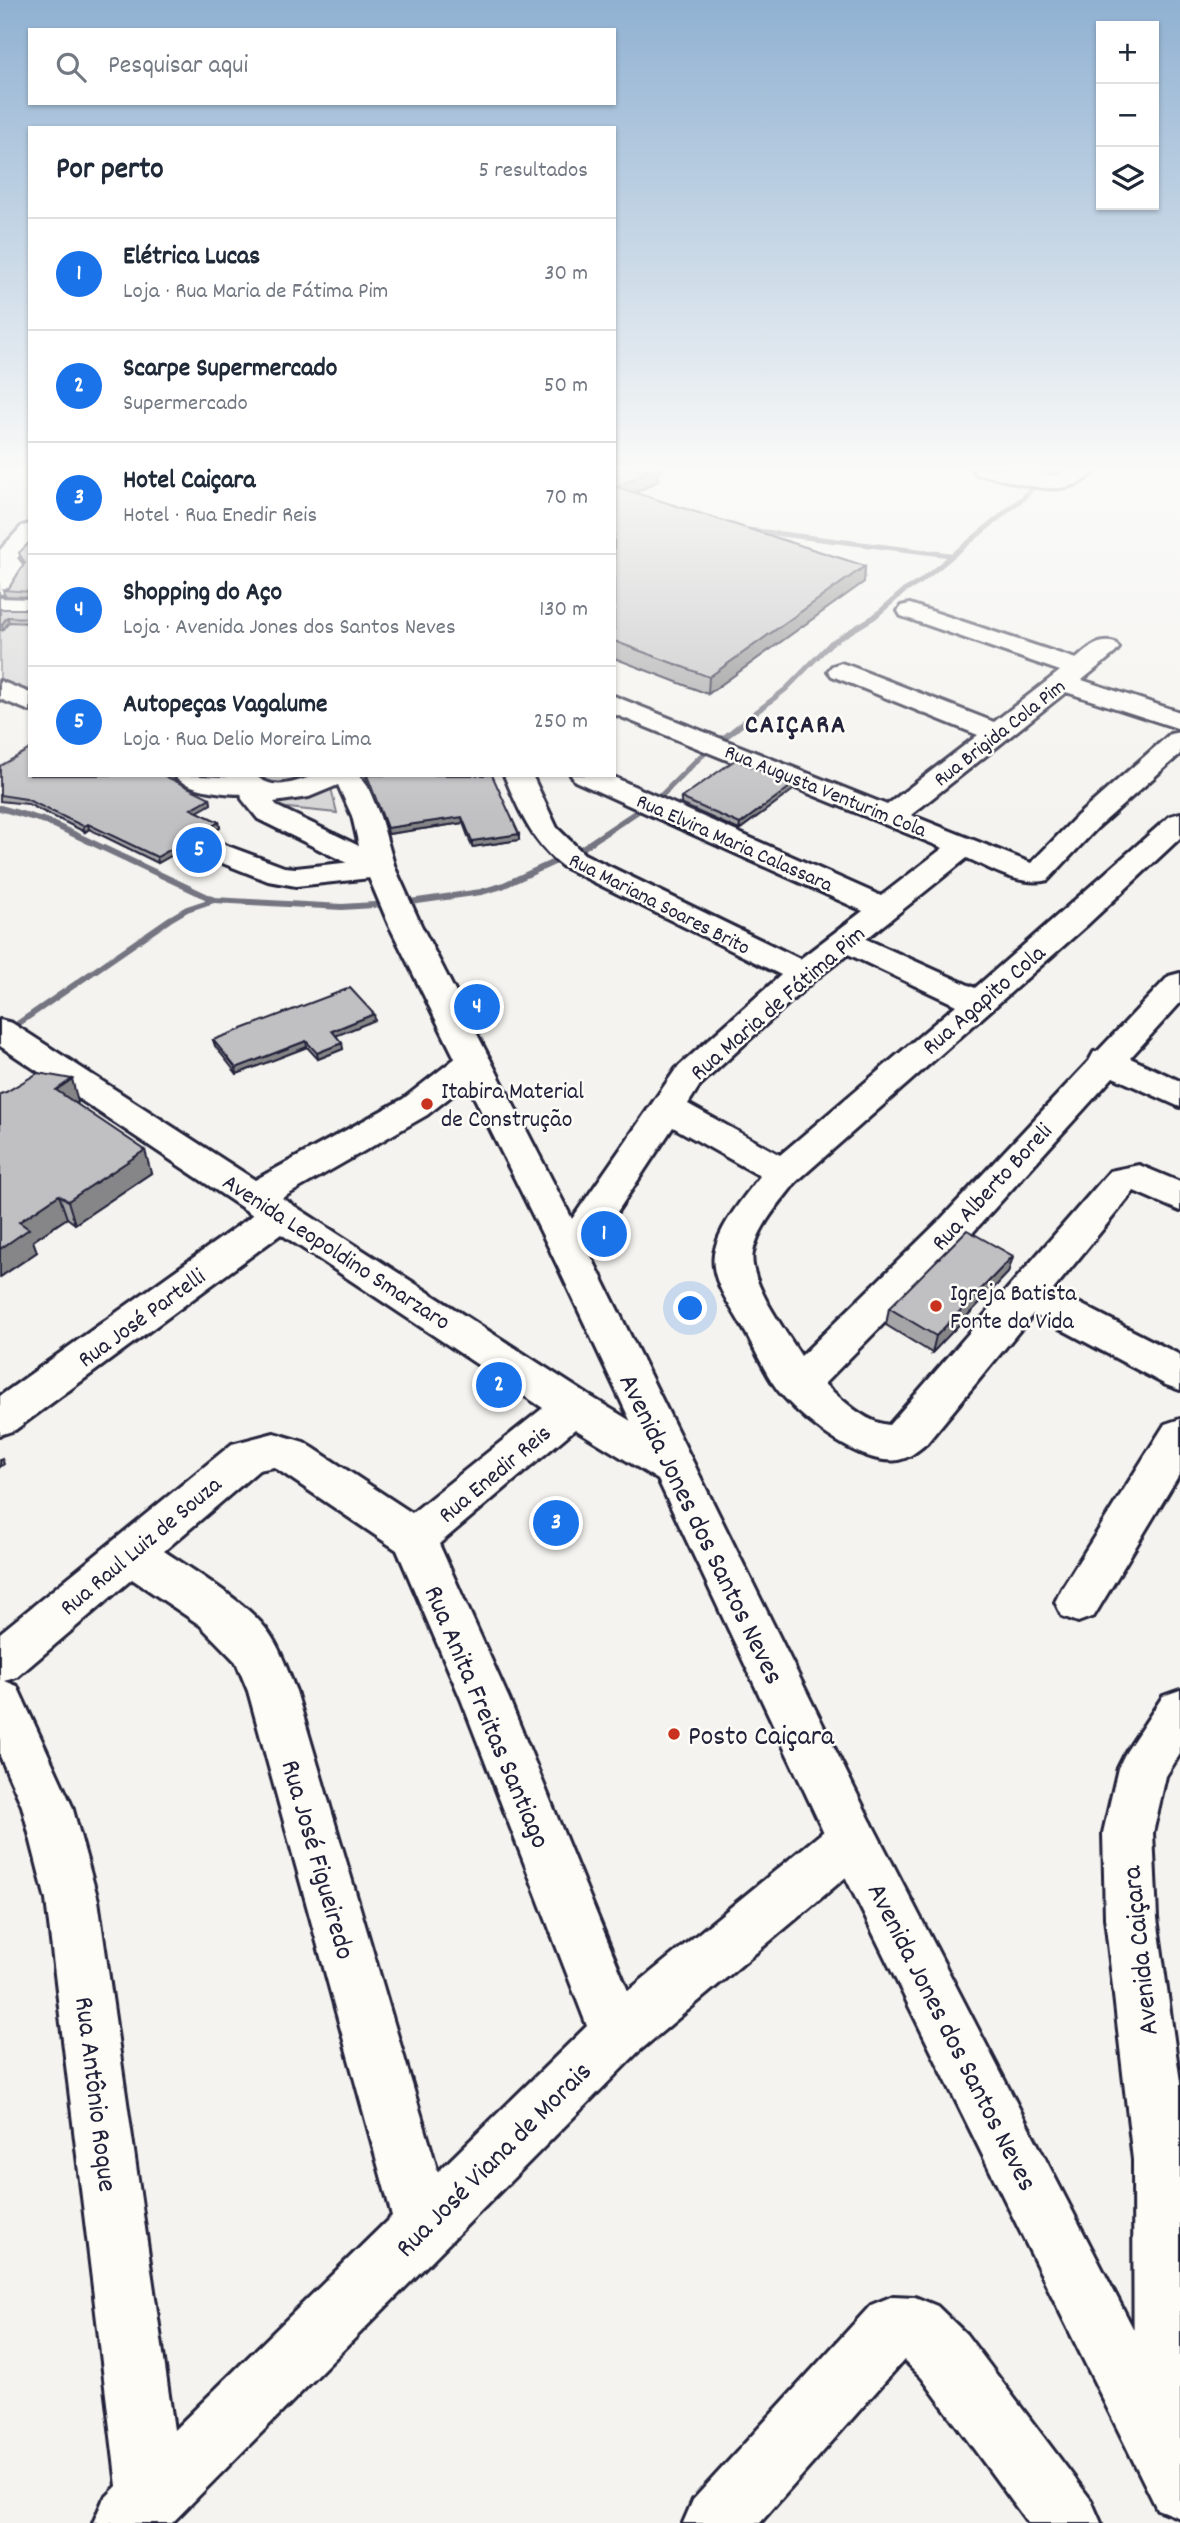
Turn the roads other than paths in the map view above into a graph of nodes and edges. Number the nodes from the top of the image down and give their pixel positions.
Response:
1 (0, 605) edge
2 (28, 606) edge
3 (910, 611) dead end
4 (1106, 648) dead end
5 (841, 671) dead end
6 (1071, 675) junction
7 (0, 689) edge
8 (617, 694) edge
9 (28, 702) edge
10 (1180, 722) edge
11 (997, 733) junction
12 (1180, 740) edge
13 (194, 777) edge
14 (331, 777) edge
15 (346, 777) edge
16 (519, 777) edge
17 (589, 777) edge
18 (248, 783) edge
19 (891, 816) junction
20 (1180, 822) edge
21 (963, 847) junction
22 (217, 851) dead end
23 (392, 894) junction
24 (885, 909) junction
25 (846, 941) junction
26 (803, 973) junction
27 (1180, 983) edge
28 (978, 1002) junction
29 (0, 1031) edge
30 (1106, 1060) junction
31 (474, 1061) junction
32 (59, 1069) junction
33 (24, 1091) edge
34 (1180, 1095) edge
35 (667, 1108) junction
36 (783, 1173) junction
37 (1180, 1198) edge
38 (269, 1205) junction
39 (570, 1252) junction
40 (1027, 1293) junction
41 (1180, 1374) edge
42 (797, 1385) junction
43 (573, 1407) junction
44 (0, 1418) edge
45 (1180, 1436) edge
46 (675, 1469) junction
47 (414, 1538) junction
48 (129, 1552) junction
49 (1078, 1602) dead end
50 (0, 1662) edge
51 (0, 1701) edge
52 (1180, 1712) edge
53 (853, 1839) junction
54 (618, 2034) junction
55 (424, 2224) junction
56 (1173, 2470) edge
57 (138, 2510) edge
58 (716, 2523) edge
59 (1068, 2523) edge

1 - 2 main road
3 - 6 main road
4 - 6 main road, Rua Brigida Cola Pim
5 - 11 main road
6 - 10 main road
6 - 11 main road, Rua Brigida Cola Pim
7 - 9 main road
8 - 19 main road, Rua Augusta Venturim Cola
11 - 19 main road, Rua Brigida Cola Pim
12 - 21 main road, Rua Augusta Venturim Cola
13 - 18 main road
14 - 18 main road
15 - 23 main road, Avenida Jones dos Santos Neves
16 - 26 main road, Rua Mariana Soares Brito
17 - 24 main road, Rua Elvira Maria Calassara
18 - 23 main road
19 - 21 main road, Rua Augusta Venturim Cola
20 - 28 main road, Rua Agapito Cola
21 - 24 main road, Rua Maria de Fátima Pim
22 - 23 main road
23 - 31 main road, Avenida Jones dos Santos Neves
24 - 25 main road, Rua Maria de Fátima Pim
25 - 26 main road, Rua Maria de Fátima Pim
25 - 28 main road
26 - 35 main road, Rua Maria de Fátima Pim
27 - 30 main road, Rua Alberto Boreli
28 - 36 main road, Rua Agapito Cola
29 - 32 main road, Avenida Leopoldino Smarzaro
30 - 34 main road
30 - 42 main road, Rua Alberto Boreli
31 - 38 main road, Rua José Partelli
31 - 39 main road, Avenida Jones dos Santos Neves
32 - 33 main road
32 - 38 main road, Avenida Leopoldino Smarzaro
35 - 36 main road
35 - 39 main road, Rua Maria de Fátima Pim
36 - 42 main road, Rua Agapito Cola
37 - 40 main road
38 - 43 main road, Avenida Leopoldino Smarzaro
38 - 44 main road, Rua José Partelli
39 - 46 main road, Avenida Jones dos Santos Neves
40 - 41 main road
40 - 42 main road
43 - 46 main road, Avenida Leopoldino Smarzaro
43 - 47 main road, Rua Enedir Reis
45 - 49 main road
46 - 53 main road, Avenida Jones dos Santos Neves
47 - 48 main road, Rua Raul Luiz de Souza
47 - 54 main road, Rua Anita Freitas Santiago
48 - 50 main road, Rua Raul Luiz de Souza
48 - 55 main road, Rua José Figueiredo
51 - 57 main road, Rua Antônio Roque
52 - 56 main road, Avenida Caiçara
53 - 54 main road, Rua José Viana de Morais
53 - 56 main road, Avenida Jones dos Santos Neves
54 - 55 main road, Rua José Viana de Morais
55 - 57 main road, Rua José Viana de Morais
58 - 59 main road

